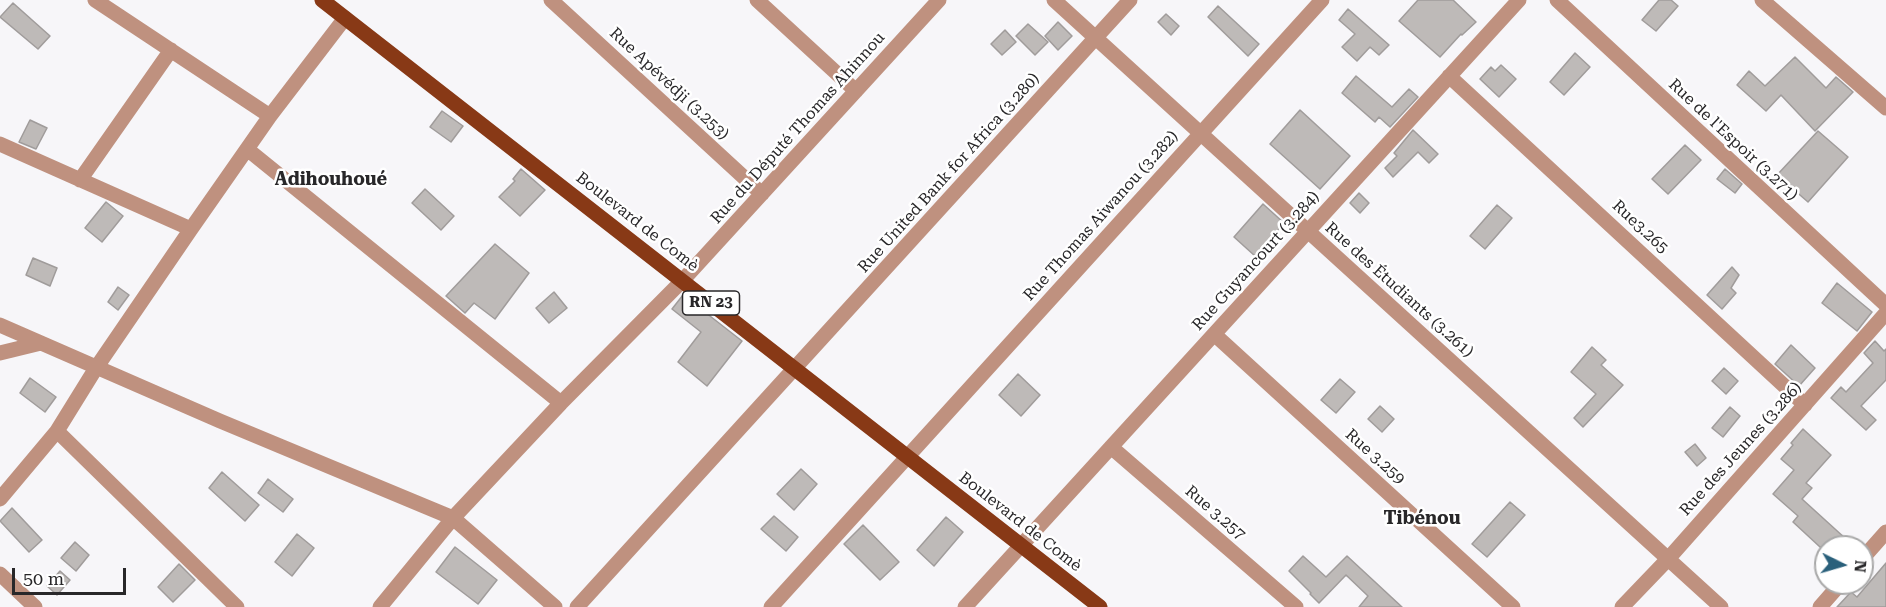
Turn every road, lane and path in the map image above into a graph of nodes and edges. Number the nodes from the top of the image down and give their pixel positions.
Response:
1 (95, 0) edge
2 (322, 0) edge
3 (552, 0) edge
4 (757, 0) edge
5 (939, 0) edge
6 (1054, 0) edge
7 (1130, 0) edge
8 (1322, 0) edge
9 (1519, 0) edge
10 (1557, 0) edge
11 (1762, 0) edge
12 (345, 18) junction
13 (1095, 38) junction
14 (171, 50) junction
15 (1449, 76) junction
16 (856, 91) junction
17 (1886, 108) edge
18 (270, 116) junction
19 (1200, 134) junction
20 (0, 144) edge
21 (247, 149) junction
22 (80, 180) junction
23 (762, 194) junction
24 (191, 229) junction
25 (1308, 231) junction
26 (683, 280) junction
27 (1886, 305) edge
28 (1886, 313) edge
29 (0, 325) edge
30 (1214, 334) junction
31 (41, 343) junction
32 (0, 353) edge
33 (96, 368) junction
34 (794, 370) junction
35 (561, 403) junction
36 (1805, 405) junction
37 (57, 431) junction
38 (1111, 447) junction
39 (907, 457) junction
40 (7, 481) edge
41 (0, 500) edge
42 (453, 518) junction
43 (1886, 532) edge
44 (1020, 546) junction
45 (1874, 546) edge
46 (1668, 559) junction
47 (0, 574) edge
48 (1830, 595) edge
49 (35, 607) edge
50 (237, 607) edge
51 (380, 607) edge
52 (555, 607) edge
53 (577, 607) edge
54 (771, 607) edge
55 (965, 607) edge
56 (1100, 607) edge
57 (1296, 607) edge
58 (1512, 607) edge
59 (1622, 607) edge
60 (1721, 607) edge
61 (1820, 607) edge

1 - 14 street
2 - 12 main road, Boulevard de Comè / RN 23
3 - 23 street, Rue Apévédji (3.253)
4 - 16 street
5 - 16 street, Rue du Député Thomas Ahinnou
6 - 13 street, Rue des Étudiants (3.261)
7 - 13 street, Rue United Bank for Africa (3.280)
8 - 19 street, Rue Thomas Aiwanou (3.282)
9 - 15 street, Rue Guyancourt (3.284)
10 - 27 street, Rue de l'Espoir (3.271)
11 - 17 street
12 - 18 street
12 - 26 main road, Boulevard de Comè / RN 23
13 - 19 street, Rue des Étudiants (3.261)
13 - 34 street, Rue United Bank for Africa (3.280)
14 - 18 street
14 - 22 street
15 - 25 street, Rue Guyancourt (3.284)
15 - 36 street, Rue3.265
16 - 23 street, Rue du Député Thomas Ahinnou
18 - 21 street
19 - 25 street, Rue des Étudiants (3.261)
19 - 39 street, Rue Thomas Aiwanou (3.282)
20 - 22 street
21 - 24 street
21 - 35 street
22 - 24 street
23 - 26 street, Rue du Député Thomas Ahinnou
24 - 33 street
25 - 30 street, Rue Guyancourt (3.284)
25 - 46 street, Rue des Étudiants (3.261)
26 - 34 main road, Boulevard de Comè / RN 23
26 - 35 street, Rue du Député Thomas Ahinnou
28 - 36 street, Rue des Jeunes (3.286)
29 - 31 street
30 - 38 street, Rue Guyancourt (3.284)
30 - 58 street, Rue 3.259
31 - 32 street
31 - 33 street
33 - 37 street
33 - 42 street
34 - 39 main road, Boulevard de Comè / RN 23
34 - 53 street, Rue United Bank for Africa (3.280)
35 - 42 street, Rue du Député Thomas Ahinnou
36 - 46 street, Rue des Jeunes (3.286)
37 - 40 street
37 - 50 street
38 - 44 street, Rue Guyancourt (3.284)
38 - 57 street, Rue 3.257
39 - 44 main road, Boulevard de Comè / RN 23
39 - 54 street, Rue Thomas Aiwanou (3.282)
40 - 41 street
42 - 51 street, Rue du Député Thomas Ahinnou
42 - 52 street
43 - 45 street
44 - 55 street, Rue Guyancourt (3.284)
44 - 56 main road, Boulevard de Comè / RN 23
46 - 59 street, Rue des Jeunes (3.286)
46 - 60 street, Rue des Étudiants (3.261)
47 - 49 street
48 - 61 street

